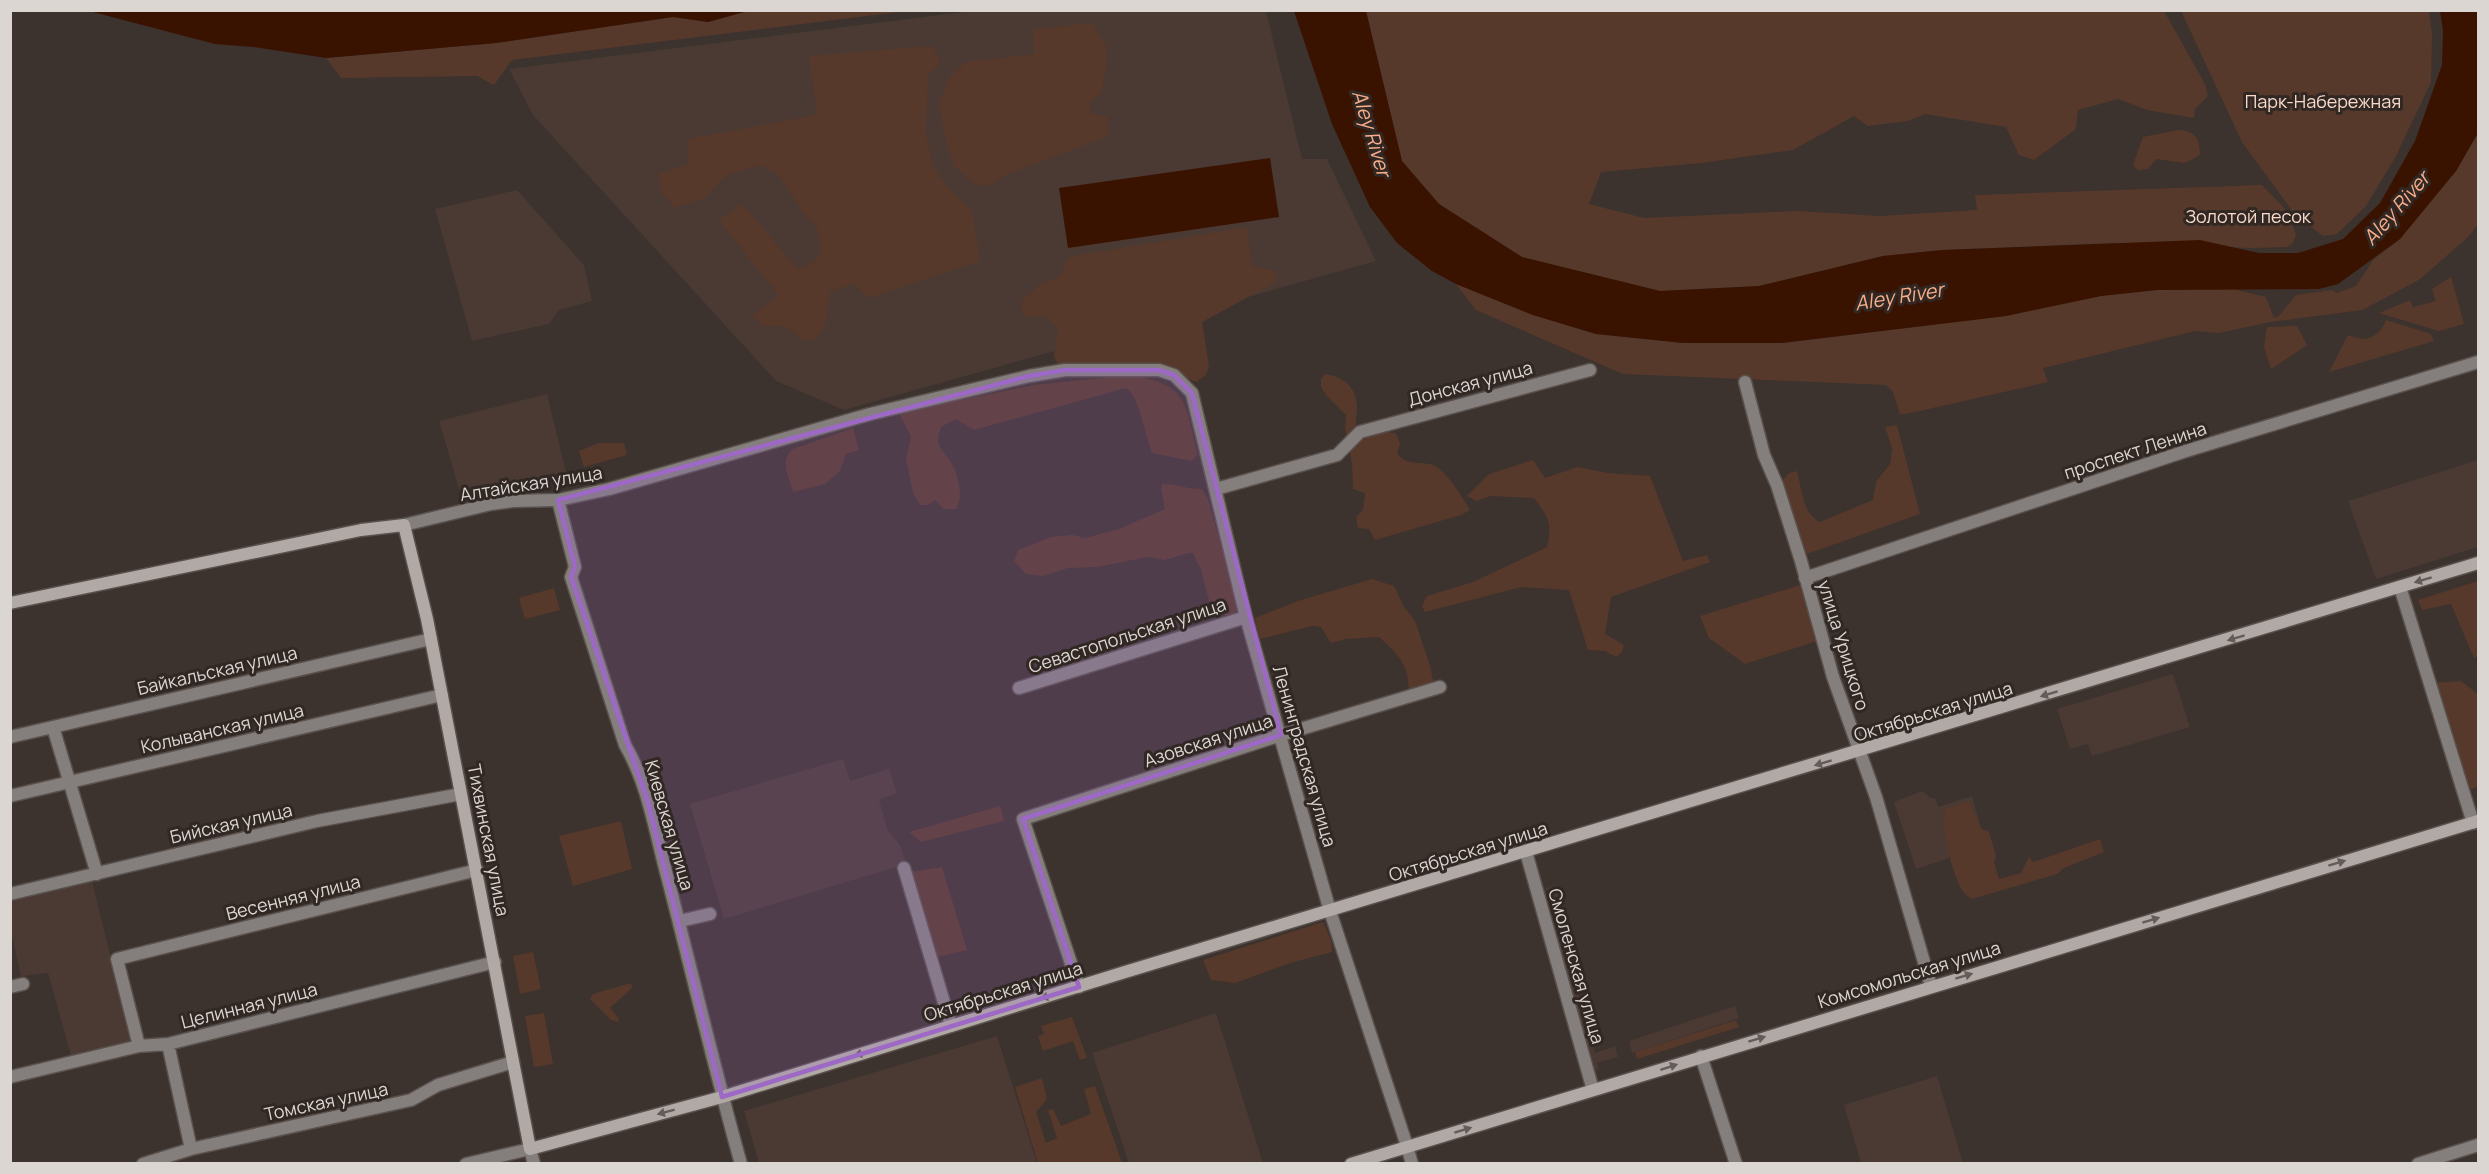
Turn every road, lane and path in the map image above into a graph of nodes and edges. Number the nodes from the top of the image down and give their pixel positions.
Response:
1 (2478, 362) edge
2 (1159, 370) joint
3 (1590, 370) dead end
4 (1745, 382) dead end
5 (1216, 489) junction
6 (558, 500) junction
7 (404, 525) junction
8 (2478, 564) edge
9 (1805, 578) junction
10 (2400, 587) junction
11 (10, 603) edge
12 (1246, 617) junction
13 (431, 639) junction
14 (1440, 687) dead end
15 (1019, 688) dead end
16 (442, 695) junction
17 (53, 727) junction
18 (1281, 735) junction
19 (10, 736) edge
20 (1860, 752) junction
21 (71, 782) junction
22 (461, 794) junction
23 (10, 796) edge
24 (2476, 822) edge
25 (1526, 852) junction
26 (904, 868) dead end
27 (477, 870) junction
28 (97, 874) junction
29 (10, 894) edge
30 (1330, 911) junction
31 (710, 914) dead end
32 (680, 921) junction
33 (495, 962) junction
34 (23, 984) dead end
35 (1931, 986) junction
36 (10, 987) edge
37 (1079, 987) junction
38 (951, 1026) junction
39 (168, 1044) junction
40 (139, 1046) junction
41 (1701, 1056) junction
42 (513, 1062) junction
43 (10, 1077) edge
44 (1593, 1090) junction
45 (722, 1097) junction
46 (2478, 1145) edge
47 (1407, 1146) junction
48 (191, 1149) junction
49 (530, 1149) junction
50 (176, 1159) edge
51 (143, 1164) edge
52 (466, 1164) edge
53 (534, 1164) edge
54 (741, 1164) edge
55 (1351, 1164) edge
56 (1412, 1164) edge
57 (1736, 1164) edge
58 (2418, 1164) edge

1 - 9 street, проспект Ленина
2 - 5 street, Ленинградская улица
2 - 6 street, Алтайская улица
3 - 5 street, Донская улица
4 - 9 street, улица Урицкого
5 - 12 street, Ленинградская улица
6 - 7 street, Алтайская улица
6 - 32 street, Киевская улица
7 - 11 main road, Алтайская улица
7 - 13 main road, Тихвинская улица
8 -> 10 main road, Октябрьская улица
9 - 20 street, улица Урицкого
10 -> 20 main road, Октябрьская улица
10 - 24 street
12 - 15 street, Севастопольская улица
12 - 18 street, Ленинградская улица
13 - 16 main road, Тихвинская улица
13 - 17 street, Байкальская улица
14 - 18 street, Азовская улица
16 - 21 street, Колыванская улица
16 - 22 main road, Тихвинская улица
17 - 19 street, Байкальская улица
17 - 21 street
18 - 30 street, Ленинградская улица
18 - 37 street, Азовская улица
20 -> 25 main road, Октябрьская улица
20 - 35 street, улица Урицкого
21 - 23 street, Колыванская улица
21 - 28 street
22 - 27 main road, Тихвинская улица
22 - 28 street, Бийская улица
35 -> 24 main road, Комсомольская улица
25 - 30 main road, Октябрьская улица
25 - 44 street, Смоленская улица
26 - 38 street
27 - 33 main road, Тихвинская улица
27 - 40 street, Весенняя улица
28 - 29 street, Бийская улица
30 - 37 main road, Октябрьская улица
30 - 47 street, Ленинградская улица
31 - 32 street
32 - 45 street, Киевская улица
33 - 39 street, Целинная улица
33 - 42 main road, Тихвинская улица
34 - 36 street
41 -> 35 main road, Комсомольская улица
37 -> 38 main road, Октябрьская улица
38 -> 45 main road, Октябрьская улица
39 - 40 street, Целинная улица
39 - 48 street
40 - 43 street, Целинная улица
44 -> 41 main road, Комсомольская улица
41 - 57 street
42 - 48 street, Томская улица
42 - 49 main road, Тихвинская улица
47 -> 44 main road, Комсомольская улица
45 -> 49 main road, Октябрьская улица
45 - 54 street, Киевская улица
46 - 58 street
47 - 55 main road, Комсомольская улица
47 - 56 street, Ленинградская улица
48 - 50 street, Томская улица
49 - 52 street, Октябрьская улица
49 - 53 street, Тихвинская улица
50 - 51 street, Томская улица

